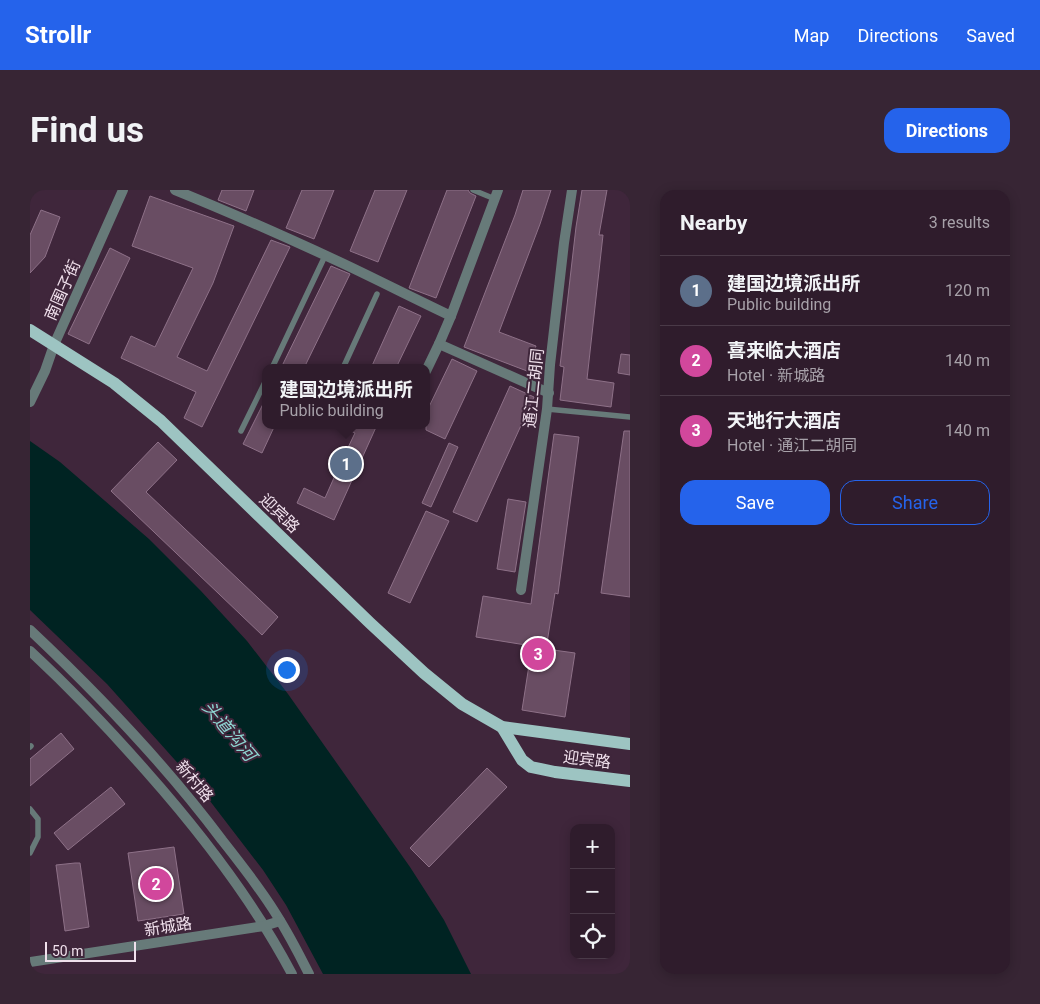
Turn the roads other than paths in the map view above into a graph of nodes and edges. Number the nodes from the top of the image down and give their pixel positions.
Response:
1 (123, 190) edge
2 (175, 190) edge
3 (473, 190) edge
4 (572, 190) edge
5 (496, 194) edge
6 (325, 256) junction
7 (377, 294) dead end
8 (451, 316) junction
9 (30, 330) edge
10 (439, 344) junction
11 (54, 345) junction
12 (274, 364) edge
13 (345, 364) edge
14 (429, 364) edge
15 (262, 388) edge
16 (549, 393) junction
17 (30, 402) edge
18 (547, 409) junction
19 (630, 417) edge
20 (241, 431) dead end
21 (521, 590) dead end
22 (30, 630) edge
23 (30, 651) edge
24 (502, 727) junction
25 (630, 744) edge
26 (630, 781) edge
27 (30, 809) edge
28 (30, 854) edge
29 (280, 921) junction
30 (264, 926) junction
31 (30, 962) edge
32 (292, 974) edge
33 (309, 974) edge

1 - 11 street, 南围子街
2 - 6 street
3 - 5 lane
4 - 16 street, 通江二胡同
5 - 8 street
6 - 8 street
6 - 12 lane
7 - 13 lane
8 - 10 street
9 - 11 main road, 迎宾路
10 - 14 street
10 - 16 street
11 - 17 street, 南围子街
11 - 24 main road, 迎宾路
15 - 20 lane
16 - 18 street, 通江二胡同
18 - 19 lane
18 - 21 street, 通江二胡同
22 - 29 street, 新村路
23 - 30 street, 新村路
24 - 25 main road, 迎宾路
24 - 26 main road, 迎宾路
27 - 28 lane
29 - 30 street, 新城路
29 - 33 street, 新村路
30 - 31 street, 新城路
30 - 32 street, 新村路

